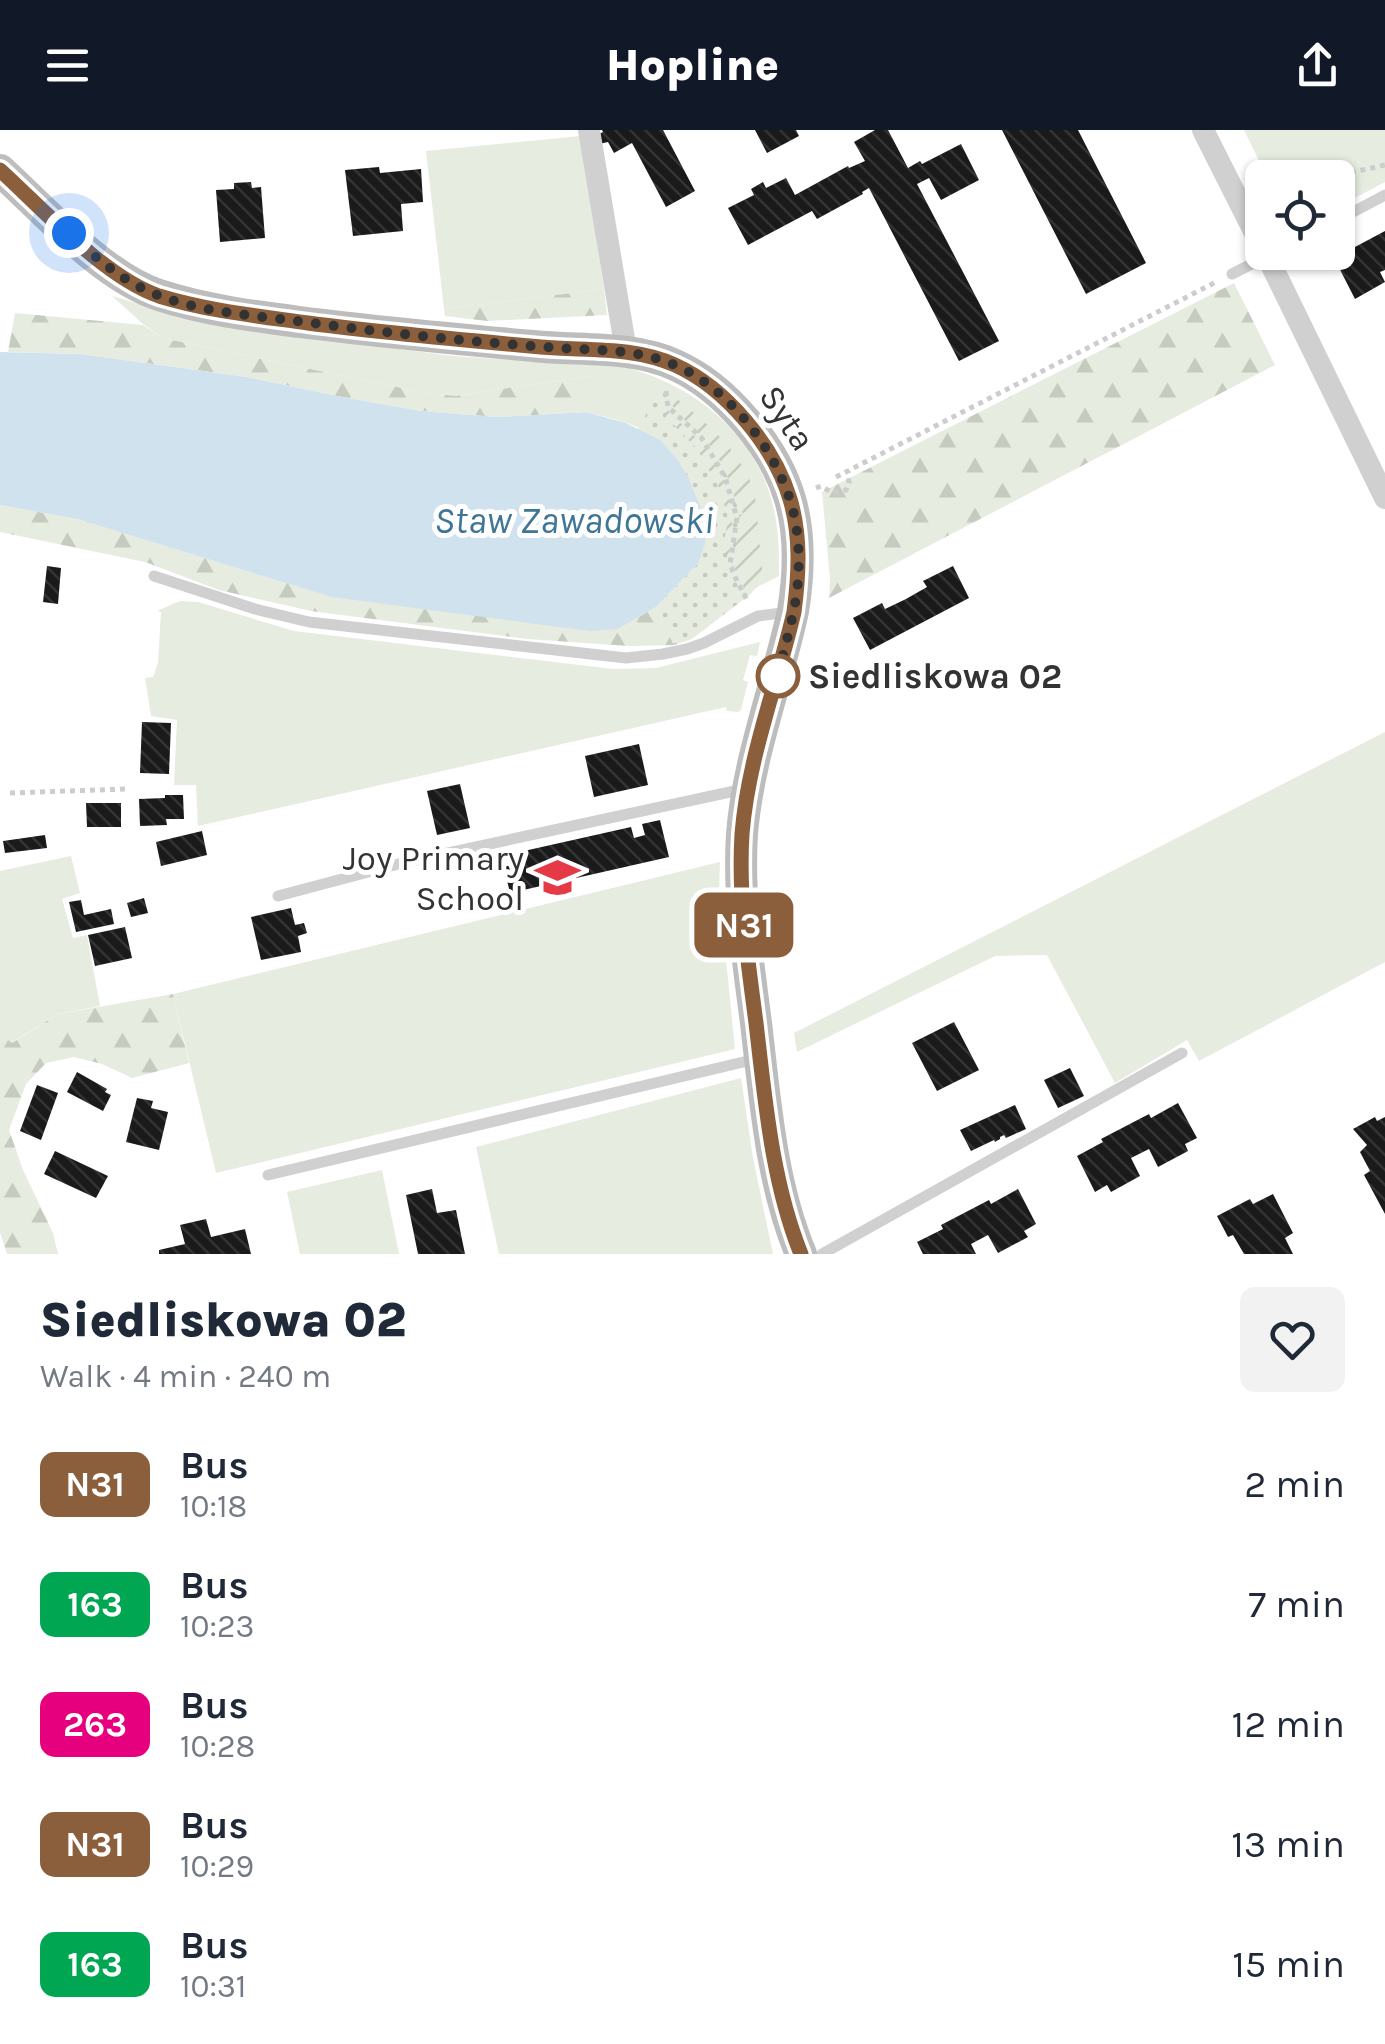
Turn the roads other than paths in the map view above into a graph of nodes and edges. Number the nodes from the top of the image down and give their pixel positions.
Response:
1 (589, 130) edge
2 (1203, 130) edge
3 (0, 170) edge
4 (1385, 195) edge
5 (1245, 210) edge
6 (1355, 211) edge
7 (1245, 266) edge
8 (1276, 270) edge
9 (1232, 274) road end
10 (626, 351) junction
11 (1384, 492) edge
12 (154, 576) dead end
13 (794, 612) junction
14 (748, 788) junction
15 (278, 896) dead end
16 (1182, 1053) dead end
17 (760, 1058) junction
18 (268, 1175) dead end
19 (802, 1254) edge
20 (822, 1254) edge

1 - 10 street
2 - 5 street
3 - 10 street, Syta
4 - 6 lane
7 - 9 lane
8 - 11 street
10 - 13 street, Syta
12 - 13 lane
13 - 14 street, Syta
14 - 15 lane
14 - 17 street, Syta
16 - 20 lane
17 - 18 lane
17 - 19 street, Syta

